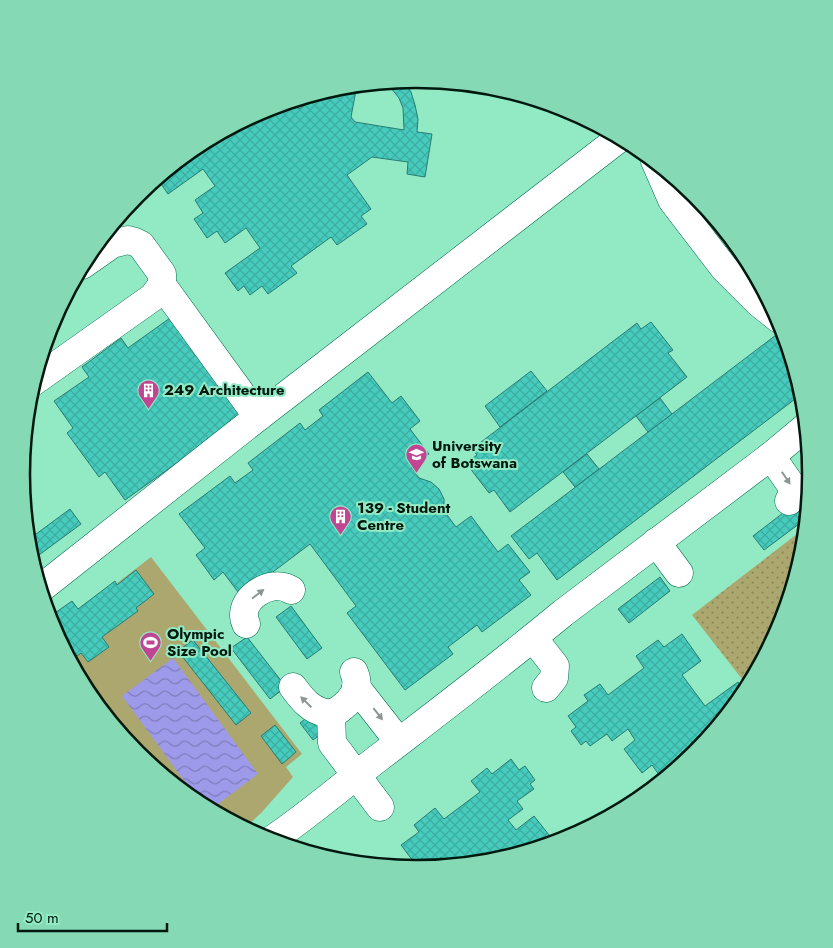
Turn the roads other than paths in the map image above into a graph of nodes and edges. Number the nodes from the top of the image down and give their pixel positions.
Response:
1 (615, 142) edge
2 (661, 174) edge
3 (100, 252) edge
4 (745, 274) edge
5 (162, 285) junction
6 (765, 307) edge
7 (43, 375) edge
8 (258, 417) junction
9 (801, 431) edge
10 (771, 456) junction
11 (789, 501) dead end
12 (656, 542) junction
13 (679, 573) dead end
14 (46, 584) edge
15 (291, 590) dead end
16 (246, 624) dead end
17 (533, 638) junction
18 (293, 687) dead end
19 (546, 688) dead end
20 (331, 713) junction
21 (399, 742) junction
22 (356, 775) junction
23 (380, 807) dead end
24 (279, 835) edge

1 - 8 lane
2 - 4 lane
3 - 5 lane
4 - 6 lane
5 - 7 lane
5 - 8 lane
8 - 14 lane
9 - 10 lane
10 -> 11 lane
10 - 12 lane
12 - 13 lane
12 - 17 lane
16 -> 15 lane
17 - 19 lane
17 - 21 lane
20 -> 18 lane
20 -> 21 lane
20 - 22 lane
21 - 22 lane
22 - 23 lane
22 - 24 lane

